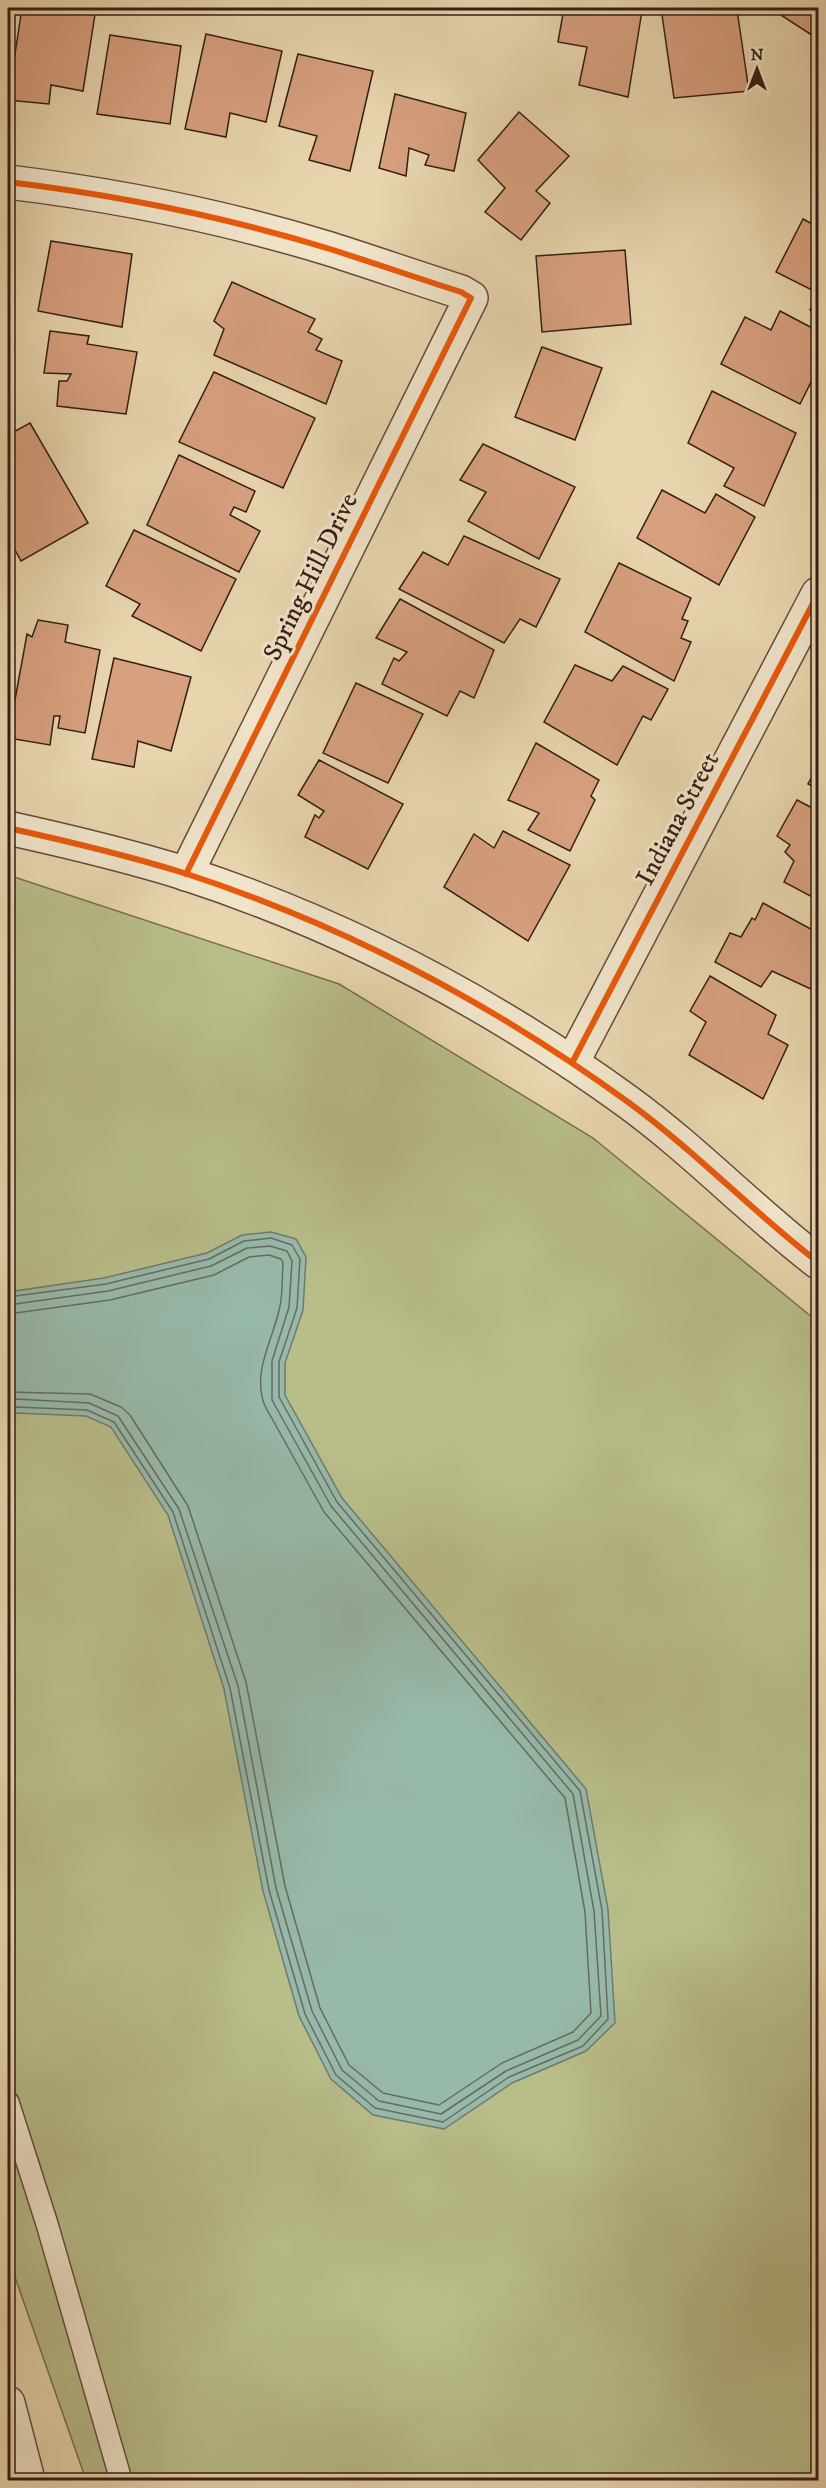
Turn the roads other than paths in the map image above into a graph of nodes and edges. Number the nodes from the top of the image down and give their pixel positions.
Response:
1 (8, 182) edge
2 (819, 594) edge
3 (8, 828) edge
4 (186, 874) junction
5 (572, 1063) junction
6 (819, 1262) edge
7 (8, 2102) edge
8 (8, 2403) edge
9 (28, 2481) edge
10 (122, 2481) edge

1 - 4 street, Spring Hill Drive
2 - 5 street, Indiana Street
3 - 4 street
4 - 5 street
5 - 6 street
7 - 10 lane
8 - 9 street

